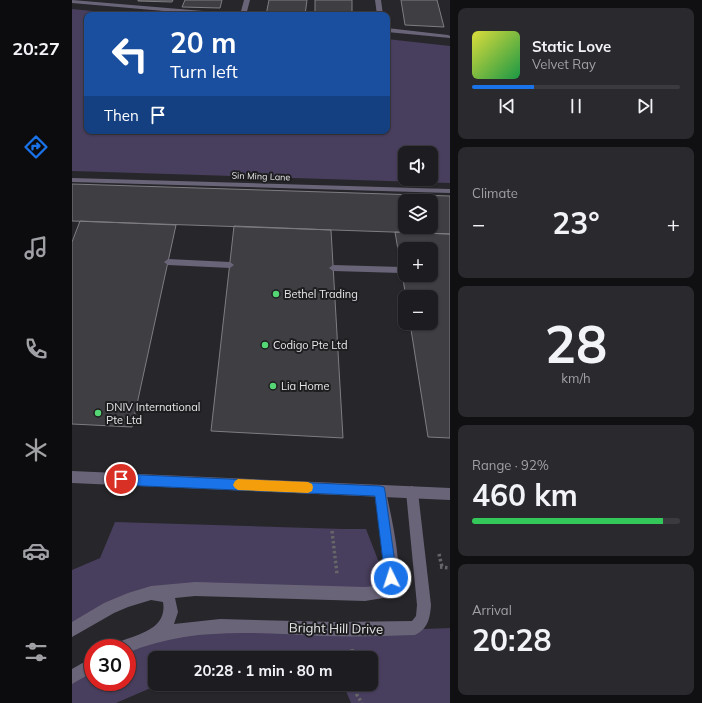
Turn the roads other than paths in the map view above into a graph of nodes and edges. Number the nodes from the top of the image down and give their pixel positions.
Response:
1 (247, 0) edge
2 (378, 0) edge
3 (72, 1) edge
4 (115, 2) edge
5 (201, 12) edge
6 (244, 12) edge
7 (380, 12) edge
8 (390, 30) edge
9 (448, 37) dead end
10 (72, 180) edge
11 (450, 191) edge
12 (168, 262) dead end
13 (230, 264) dead end
14 (334, 268) dead end
15 (398, 270) edge
16 (72, 477) edge
17 (380, 491) junction
18 (412, 492) junction
19 (450, 494) edge
20 (151, 593) junction
21 (72, 630) edge
22 (136, 640) joint
23 (84, 670) edge
24 (72, 678) edge

1 - 6 street
2 - 7 street
3 - 4 street
4 - 5 street
8 - 9 street
10 - 11 street, Sin Ming Lane
12 - 13 street
14 - 15 street
16 - 17 street
17 - 18 street
17 - 20 street
18 - 19 street
18 - 22 street, Bright Hill Drive
20 - 21 street
20 - 22 street
23 - 24 street

